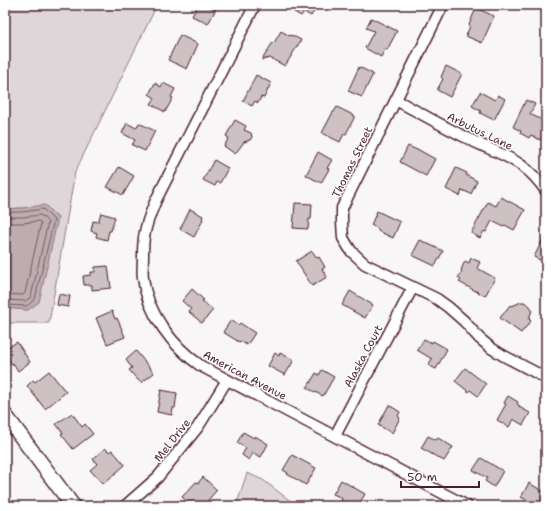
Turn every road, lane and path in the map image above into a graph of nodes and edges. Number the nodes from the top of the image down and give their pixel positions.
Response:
1 (255, 5) edge
2 (444, 5) edge
3 (396, 100) junction
4 (546, 191) edge
5 (413, 287) junction
6 (546, 378) edge
7 (227, 380) junction
8 (5, 415) edge
9 (335, 436) junction
10 (73, 506) edge
11 (125, 506) edge
12 (467, 506) edge

1 - 7 street, American Avenue
2 - 3 street, Thomas Street
3 - 4 street, Arbutus Lane
3 - 5 street, Thomas Street
5 - 6 street, Thomas Street
5 - 9 street, Alaska Court
7 - 9 street, American Avenue
7 - 11 street, Mel Drive
8 - 10 main road
9 - 12 street, American Avenue

